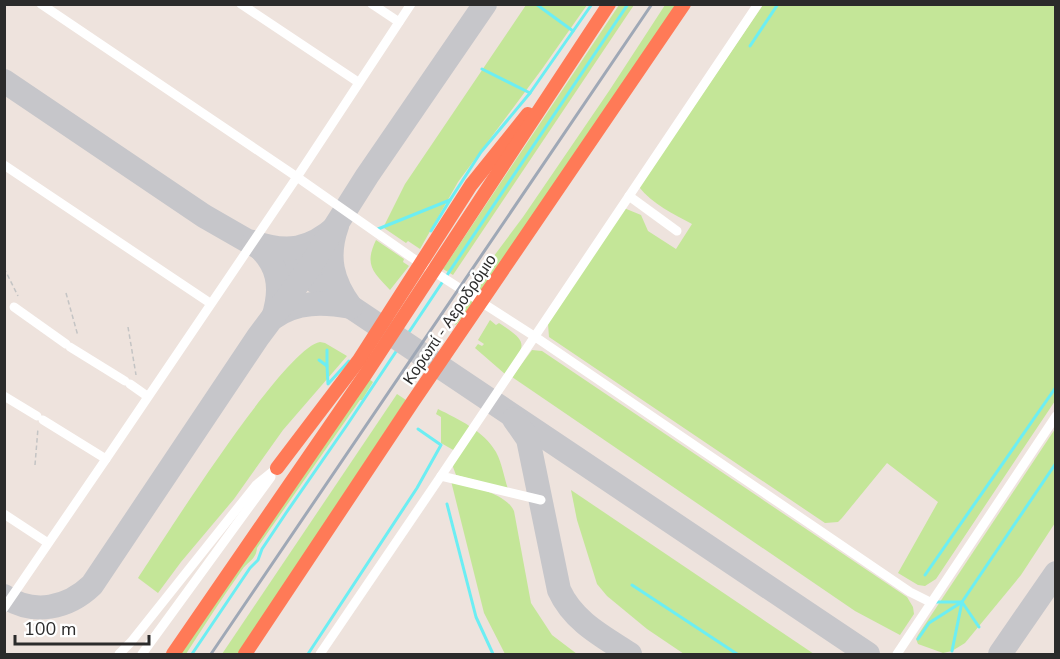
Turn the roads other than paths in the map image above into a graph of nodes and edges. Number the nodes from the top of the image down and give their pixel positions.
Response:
1 (41, 4) edge
2 (242, 4) edge
3 (372, 4) edge
4 (411, 4) edge
5 (609, 4) edge
6 (758, 4) edge
7 (684, 5) edge
8 (399, 22) junction
9 (568, 66) junction
10 (358, 82) junction
11 (4, 165) edge
12 (297, 177) junction
13 (629, 196) junction
14 (677, 231) dead end
15 (210, 303) junction
16 (10, 304) edge
17 (534, 336) junction
18 (4, 396) edge
19 (147, 396) junction
20 (1056, 416) edge
21 (106, 459) junction
22 (277, 468) junction
23 (441, 476) junction
24 (541, 500) dead end
25 (4, 514) edge
26 (48, 543) junction
27 (930, 602) junction
28 (4, 608) edge
29 (119, 654) edge
30 (142, 654) edge
31 (173, 654) edge
32 (245, 654) edge
33 (320, 654) edge
34 (897, 654) edge

1 - 12 street
2 - 10 street
3 - 8 street
4 - 8 street
5 - 9 highway
6 - 13 street
7 - 32 highway, Κορωπί - Αεροδρόμιο
8 - 10 street
9 - 22 highway
9 - 31 highway
10 - 12 street
11 - 15 street
12 - 15 street
12 - 17 street
13 - 14 street
13 - 17 street
15 - 19 street
16 - 19 street
17 - 23 street
17 - 27 street
18 - 21 street
19 - 21 street
20 - 27 street
21 - 26 street
22 - 29 street
22 - 30 street
23 - 24 street
23 - 33 street
25 - 26 street
26 - 28 street
27 - 34 street

